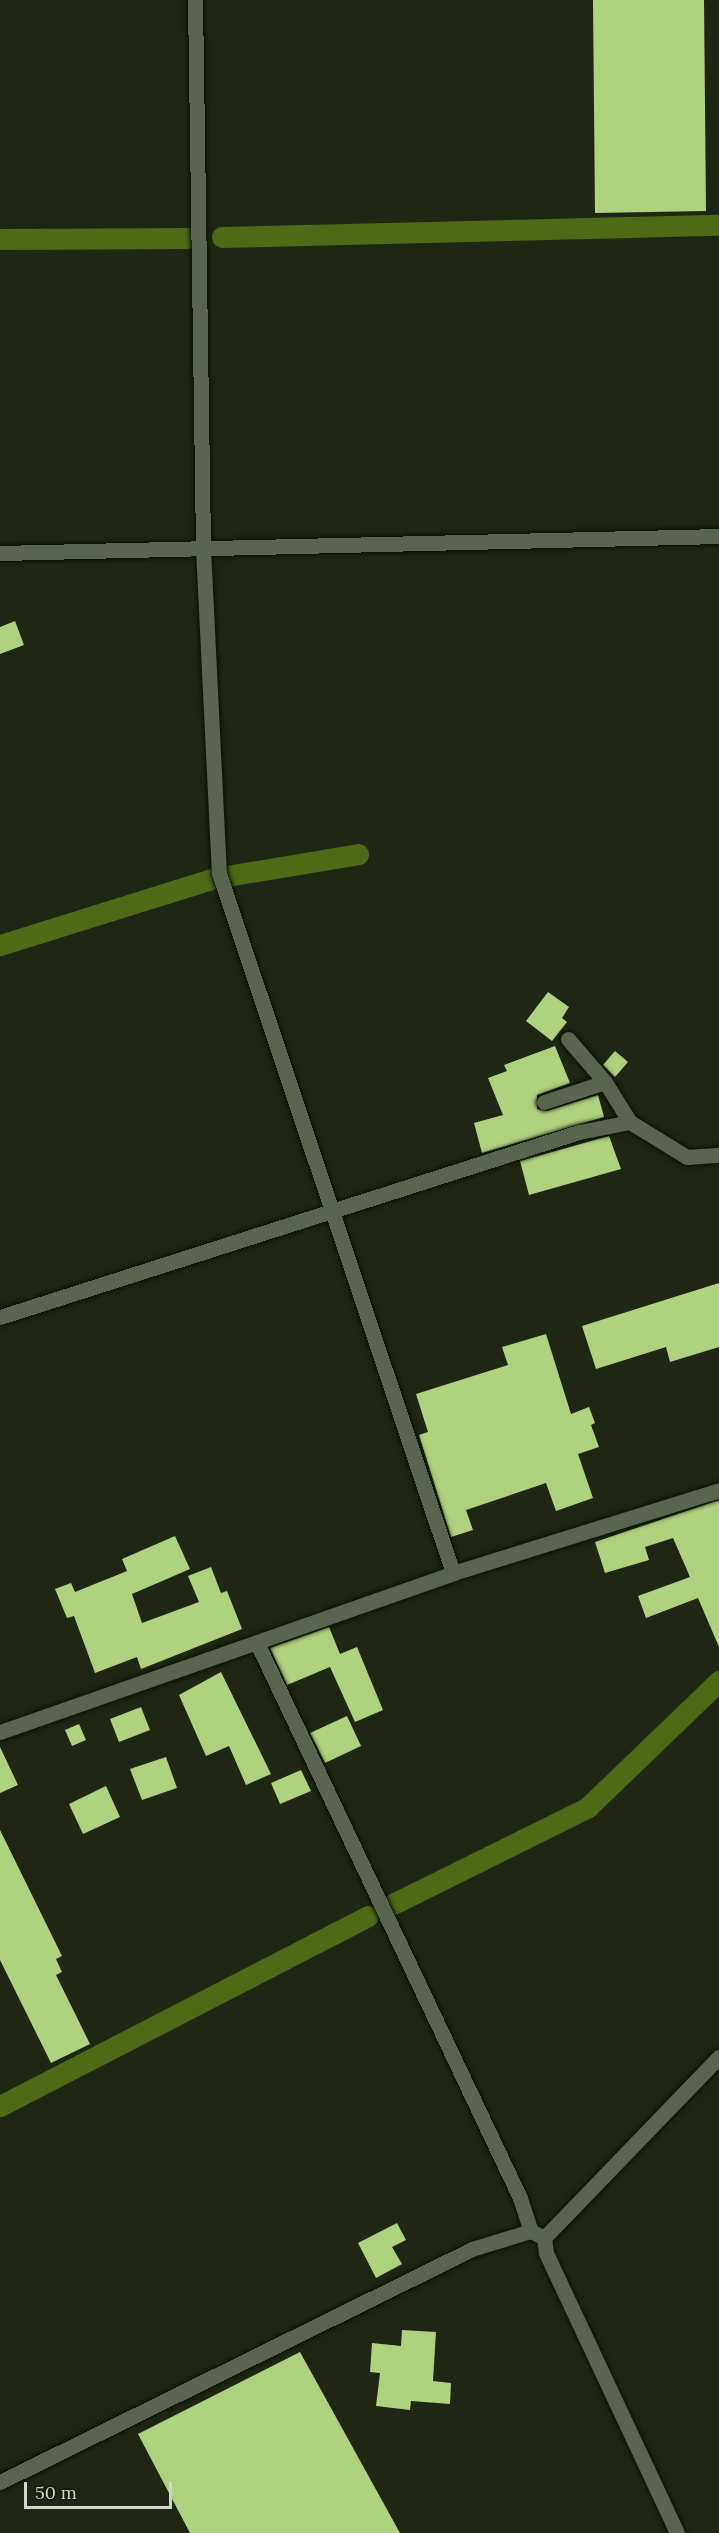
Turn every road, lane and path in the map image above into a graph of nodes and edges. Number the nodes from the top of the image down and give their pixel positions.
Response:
1 (195, 0) edge
2 (719, 536) edge
3 (203, 548) junction
4 (0, 553) edge
5 (568, 1038) dead end
6 (605, 1082) junction
7 (544, 1102) dead end
8 (630, 1122) junction
9 (719, 1155) edge
10 (332, 1211) junction
11 (0, 1317) edge
12 (719, 1490) edge
13 (453, 1572) junction
14 (257, 1643) junction
15 (0, 1732) edge
16 (719, 2057) edge
17 (537, 2235) junction
18 (0, 2482) edge
19 (677, 2533) edge

1 - 3 street
2 - 3 street
3 - 4 street
3 - 10 street
5 - 6 street
6 - 7 street
6 - 8 street
8 - 9 street
8 - 10 street
10 - 11 street
10 - 13 street
12 - 13 street
13 - 14 street
14 - 15 street
14 - 17 street
16 - 17 street
17 - 18 street
17 - 19 street

